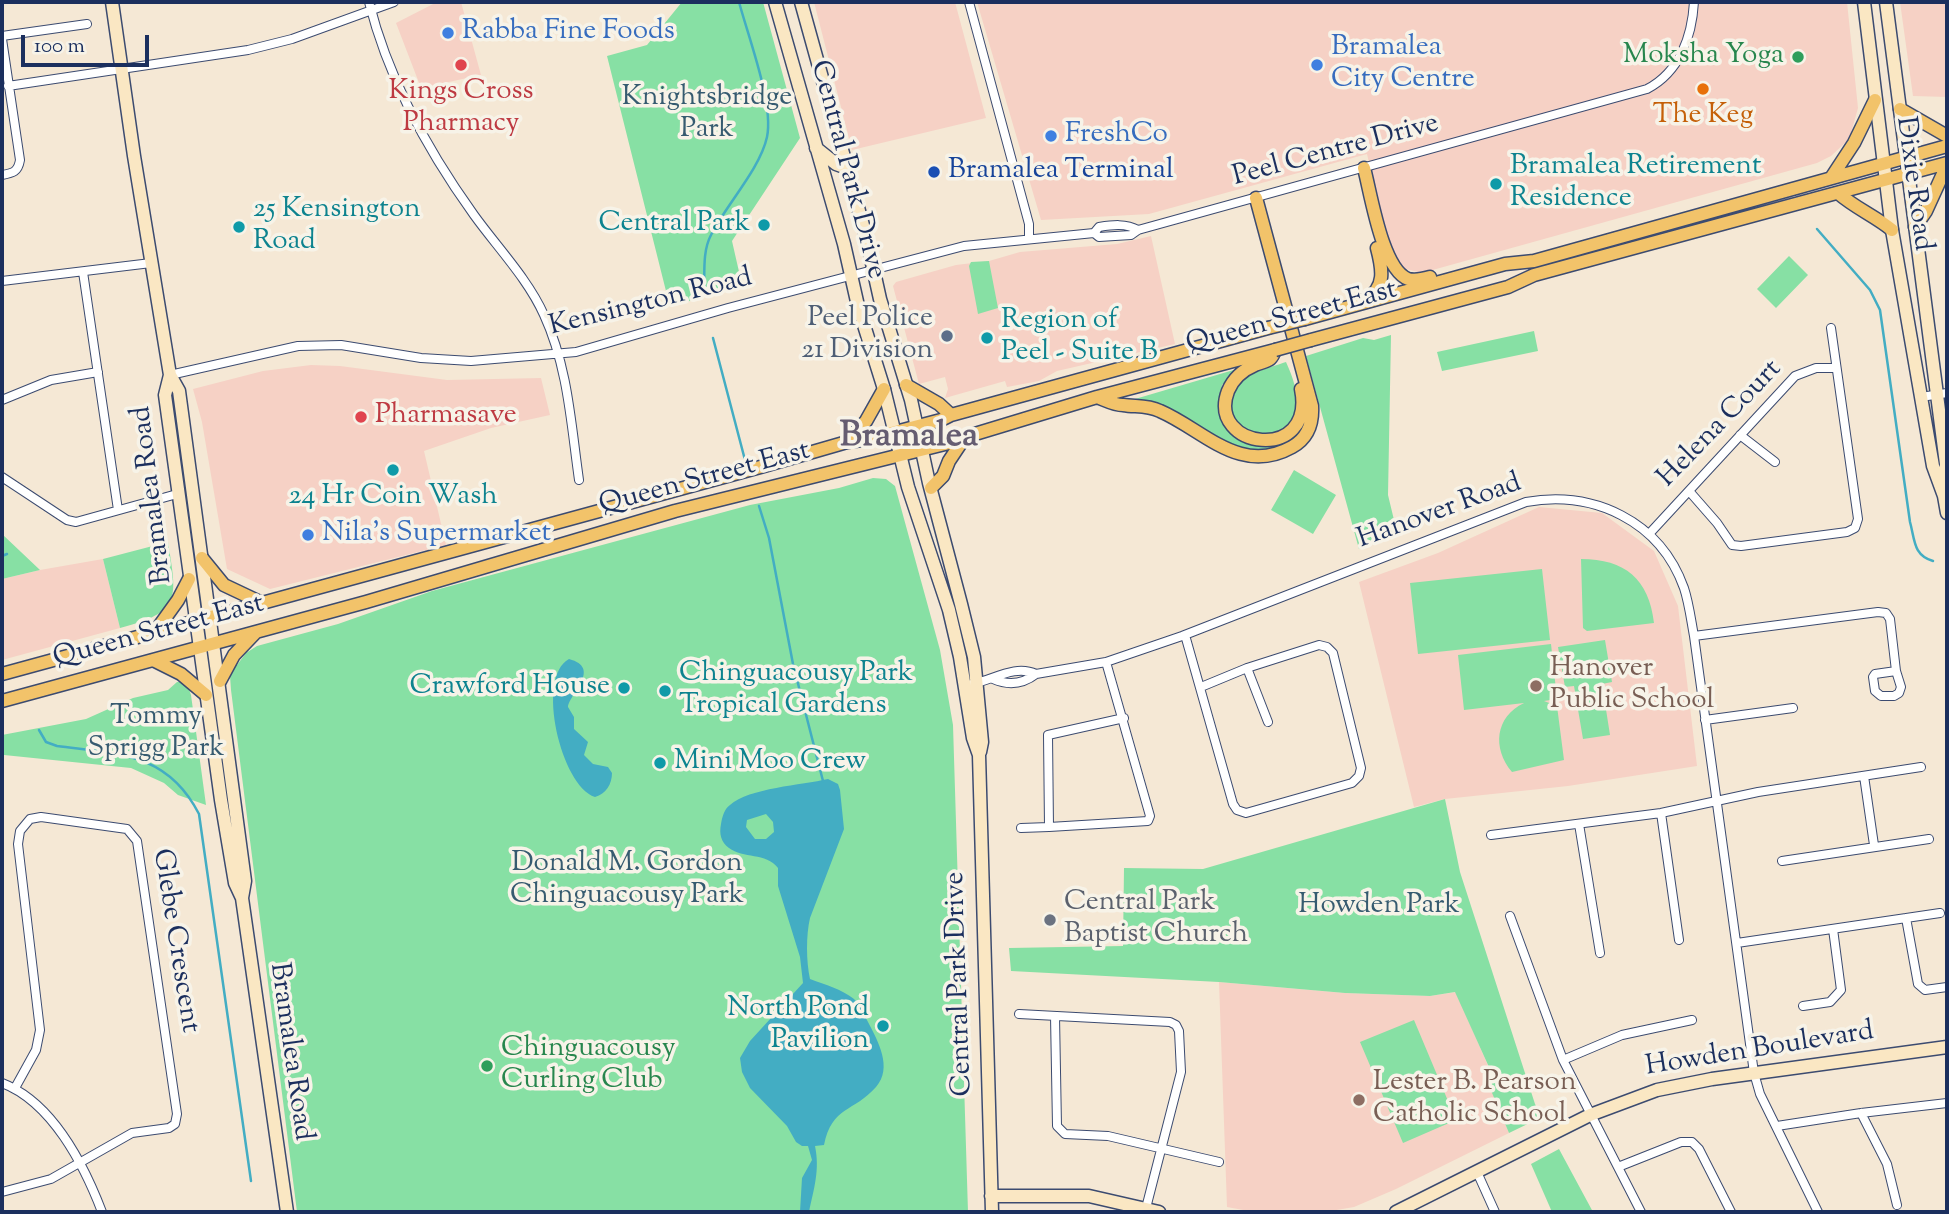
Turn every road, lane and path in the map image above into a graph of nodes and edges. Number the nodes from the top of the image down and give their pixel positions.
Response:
1 (112, 2) edge
2 (369, 2) edge
3 (394, 2) edge
4 (775, 2) edge
5 (802, 2) edge
6 (970, 2) edge
7 (1694, 2) edge
8 (1864, 2) edge
9 (1886, 2) edge
10 (372, 12) junction
11 (87, 24) dead end
12 (2, 38) edge
13 (122, 69) junction
14 (8, 86) junction
15 (1875, 100) junction
16 (1900, 109) junction
17 (1947, 136) edge
18 (1947, 146) edge
19 (816, 148) junction
20 (1906, 157) junction
21 (1883, 163) junction
22 (1947, 164) edge
23 (847, 168) junction
24 (1360, 169) junction
25 (1909, 174) junction
26 (2, 175) edge
27 (1831, 178) junction
28 (1885, 180) junction
29 (1838, 193) junction
30 (1253, 199) junction
31 (1915, 227) junction
32 (1892, 230) junction
33 (1029, 239) junction
34 (151, 263) junction
35 (1505, 264) junction
36 (873, 269) junction
37 (83, 272) junction
38 (851, 275) junction
39 (2, 281) edge
40 (1327, 312) junction
41 (1831, 328) dead end
42 (1275, 350) junction
43 (559, 355) junction
44 (1836, 368) junction
45 (98, 372) junction
46 (170, 375) junction
47 (906, 385) junction
48 (884, 389) junction
49 (1942, 394) edge
50 (1097, 397) junction
51 (1921, 397) junction
52 (2, 400) edge
53 (951, 415) junction
54 (917, 427) junction
55 (895, 432) junction
56 (1740, 435) junction
57 (965, 437) junction
58 (847, 442) junction
59 (922, 450) junction
60 (900, 455) junction
61 (1775, 462) dead end
62 (2, 477) edge
63 (579, 480) dead end
64 (931, 488) junction
65 (1689, 491) junction
66 (177, 494) junction
67 (1944, 496) junction
68 (118, 510) junction
69 (1947, 513) edge
70 (1649, 534) junction
71 (202, 558) junction
72 (189, 579) junction
73 (262, 603) junction
74 (210, 617) junction
75 (195, 621) junction
76 (155, 632) junction
77 (256, 632) junction
78 (1185, 635) junction
79 (1694, 636) junction
80 (214, 643) junction
81 (199, 648) junction
82 (153, 660) junction
83 (1106, 662) junction
84 (1247, 668) junction
85 (1896, 671) dead end
86 (2, 674) edge
87 (220, 681) junction
88 (971, 684) junction
89 (1201, 687) junction
90 (206, 695) junction
91 (2, 701) edge
92 (1793, 708) dead end
93 (1124, 718) junction
94 (1705, 720) junction
95 (1268, 722) dead end
96 (1921, 767) dead end
97 (1864, 776) junction
98 (1717, 802) junction
99 (1661, 813) junction
100 (1580, 824) junction
101 (1049, 827) junction
102 (1021, 828) dead end
103 (1491, 835) dead end
104 (1929, 839) dead end
105 (1874, 845) junction
106 (1782, 861) dead end
107 (242, 898) junction
108 (1940, 913) dead end
109 (1510, 916) dead end
110 (1906, 918) junction
111 (1833, 929) junction
112 (1679, 940) dead end
113 (1737, 943) junction
114 (1600, 953) dead end
115 (1947, 987) edge
116 (1803, 1006) dead end
117 (1019, 1014) dead end
118 (1055, 1016) junction
119 (1692, 1020) dead end
120 (1947, 1047) edge
121 (1563, 1060) junction
122 (1754, 1073) junction
123 (2, 1083) edge
124 (15, 1088) junction
125 (1947, 1104) edge
126 (1861, 1113) junction
127 (1590, 1115) junction
128 (1777, 1126) junction
129 (1162, 1148) junction
130 (1219, 1162) dead end
131 (79, 1164) junction
132 (1618, 1167) junction
133 (1477, 1172) junction
134 (2, 1192) edge
135 (992, 1196) junction
136 (1897, 1205) dead end
137 (1145, 1210) edge
138 (102, 1212) edge
139 (288, 1212) edge
140 (992, 1212) edge
141 (1160, 1212) edge
142 (1396, 1212) edge
143 (1495, 1212) edge
144 (1641, 1212) edge
145 (1731, 1212) edge
146 (1818, 1212) edge

1 - 13 main road, Bramalea Road
2 - 10 street
3 - 10 street
4 - 19 main road, Central Park Drive
5 - 23 main road, Central Park Drive
6 - 33 street
7 - 24 street, Peel Centre Drive
8 - 15 main road, Dixie Road
9 - 16 main road, Dixie Road
10 - 13 street
10 - 43 street
11 - 12 street
12 - 14 street
13 - 14 street
13 - 34 main road, Bramalea Road
14 - 26 street
15 - 21 main road, Dixie Road
15 - 27 main road
16 - 17 main road
16 - 20 main road, Dixie Road
18 - 20 main road, Queen Street East
19 - 23 main road
19 - 38 main road, Central Park Drive
20 - 21 main road, Queen Street East
20 - 25 main road, Dixie Road
21 - 27 main road, Queen Street East
21 - 28 main road, Dixie Road
22 - 25 main road, Queen Street East
22 - 31 main road
23 - 36 main road, Central Park Drive
24 - 30 street, Peel Centre Drive
24 - 35 main road
24 - 40 main road
25 - 28 main road, Queen Street East
25 - 31 main road, Dixie Road
27 - 35 main road, Queen Street East
28 - 29 main road, Queen Street East
28 - 32 main road, Dixie Road
29 - 32 main road
29 - 42 main road, Queen Street East, bridge
30 - 33 street, Peel Centre Drive
30 - 42 main road
30 - 50 main road
31 - 49 main road, Dixie Road
32 - 51 main road, Dixie Road
33 - 36 street, Peel Centre Drive
34 - 37 street
34 - 46 main road, Bramalea Road
35 - 40 main road, Queen Street East
36 - 38 street, Kensington Road
36 - 47 main road, Central Park Drive
37 - 39 street
37 - 45 street
38 - 43 street, Kensington Road
38 - 48 main road, Central Park Drive
40 - 53 main road, Queen Street East, bridge
41 - 44 street
42 - 50 main road, Queen Street East
43 - 46 street, Kensington Road
43 - 63 street
44 - 56 street, Helena Court
44 - 65 street
45 - 52 street
45 - 68 street
46 - 66 main road, Bramalea Road
46 - 71 main road, Bramalea Road
47 - 53 main road
47 - 54 main road, Central Park Drive
48 - 55 main road, Central Park Drive
48 - 58 main road
49 - 51 street
49 - 67 main road, Dixie Road
50 - 57 main road, Queen Street East
51 - 67 main road, Dixie Road
53 - 54 main road, Queen Street East
54 - 55 main road, Queen Street East
54 - 59 main road, Central Park Drive
55 - 58 main road, Queen Street East
55 - 60 main road, Central Park Drive
56 - 61 street
56 - 65 street, Helena Court
57 - 59 main road, Queen Street East
57 - 64 main road
58 - 73 main road, Queen Street East
59 - 60 main road, Queen Street East
59 - 64 main road, Central Park Drive
60 - 77 main road, Queen Street East
60 - 88 main road, Central Park Drive
62 - 68 street
64 - 88 main road, Central Park Drive
65 - 70 street, Helena Court
66 - 68 street
66 - 72 main road, Bramalea Road
67 - 69 main road, Dixie Road
70 - 78 street, Hanover Road
70 - 79 street, Hanover Road
71 - 73 main road
71 - 74 main road, Bramalea Road
72 - 75 main road, Bramalea Road
72 - 76 main road
73 - 74 main road, Queen Street East
74 - 75 main road, Queen Street East
74 - 80 main road, Bramalea Road
75 - 76 main road, Queen Street East
75 - 81 main road, Bramalea Road
76 - 86 main road, Queen Street East
77 - 80 main road, Queen Street East
77 - 87 main road
78 - 83 street, Hanover Road
78 - 89 street
79 - 85 street
79 - 94 street, Hanover Road
80 - 81 main road, Queen Street East
80 - 87 main road, Bramalea Road
81 - 82 main road, Queen Street East
81 - 90 main road, Bramalea Road
82 - 90 main road
82 - 91 main road, Queen Street East
83 - 88 street, Hanover Road
83 - 93 street
84 - 89 street
84 - 89 street
84 - 95 street
87 - 107 main road, Bramalea Road
88 - 135 main road, Central Park Drive
90 - 107 main road, Bramalea Road
92 - 94 street
93 - 101 street
93 - 101 street
94 - 98 street, Hanover Road
96 - 97 street
97 - 98 street
97 - 105 street
98 - 99 street
98 - 113 street, Hanover Road
99 - 100 street
99 - 112 street
100 - 103 street
100 - 114 street
101 - 102 street
104 - 105 street
105 - 106 street
107 - 139 main road, Bramalea Road
108 - 110 street
109 - 121 street
110 - 111 street
110 - 115 street
111 - 113 street
111 - 116 street
113 - 122 street, Hanover Road
117 - 118 street
118 - 129 street
118 - 129 street
119 - 121 street
120 - 122 main road, Howden Boulevard
121 - 127 street
122 - 127 main road, Howden Boulevard
122 - 128 street, Hanover Road
123 - 124 street
124 - 131 street
124 - 131 street, Glebe Crescent
125 - 126 street
126 - 128 street
126 - 136 street
127 - 132 street
127 - 133 main road, Howden Boulevard
128 - 146 street, Hanover Road
129 - 130 street
129 - 137 street
131 - 134 street
131 - 138 street
132 - 144 street
132 - 145 street
133 - 142 main road, Howden Boulevard
133 - 143 street
135 - 137 main road
135 - 140 main road, Central Park Drive
137 - 141 main road

